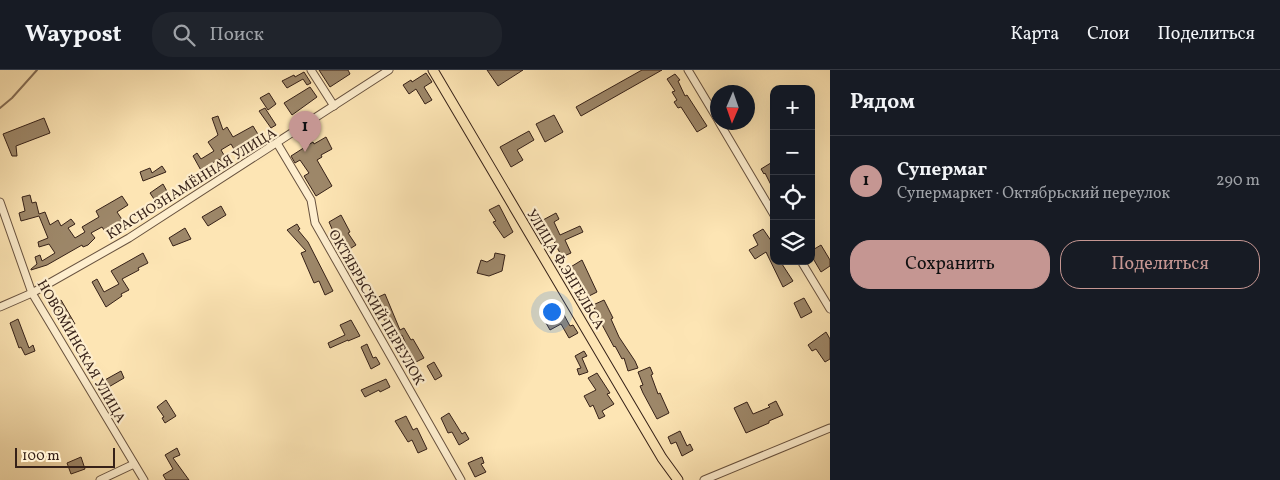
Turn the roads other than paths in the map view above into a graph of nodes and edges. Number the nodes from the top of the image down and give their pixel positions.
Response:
1 (312, 70) edge
2 (389, 70) edge
3 (433, 70) edge
4 (688, 70) edge
5 (334, 106) junction
6 (710, 107) edge
7 (723, 130) edge
8 (277, 143) junction
9 (0, 202) edge
10 (770, 208) edge
11 (803, 265) edge
12 (32, 293) junction
13 (0, 307) edge
14 (830, 309) edge
15 (830, 428) edge
16 (134, 464) junction
17 (100, 480) edge
18 (144, 480) edge
19 (460, 480) edge
20 (678, 480) edge
21 (704, 480) edge

1 - 5 street
2 - 5 street, КРАСНОЗНАМЁННАЯ УЛИЦА
3 - 20 main road, УЛИЦА Ф.ЭНГЕЛЬСА
4 - 6 street
5 - 8 street, КРАСНОЗНАМЁННАЯ УЛИЦА
7 - 10 street
8 - 12 street, КРАСНОЗНАМЁННАЯ УЛИЦА
8 - 19 street, ОКТЯБРЬСКИЙ ПЕРЕУЛОК
9 - 12 street, НОВОМИНСКАЯ УЛИЦА
11 - 14 street
12 - 13 street, КРАСНОЗНАМЁННАЯ УЛИЦА
12 - 16 street, НОВОМИНСКАЯ УЛИЦА
15 - 21 street
16 - 17 street
16 - 18 street, НОВОМИНСКАЯ УЛИЦА

